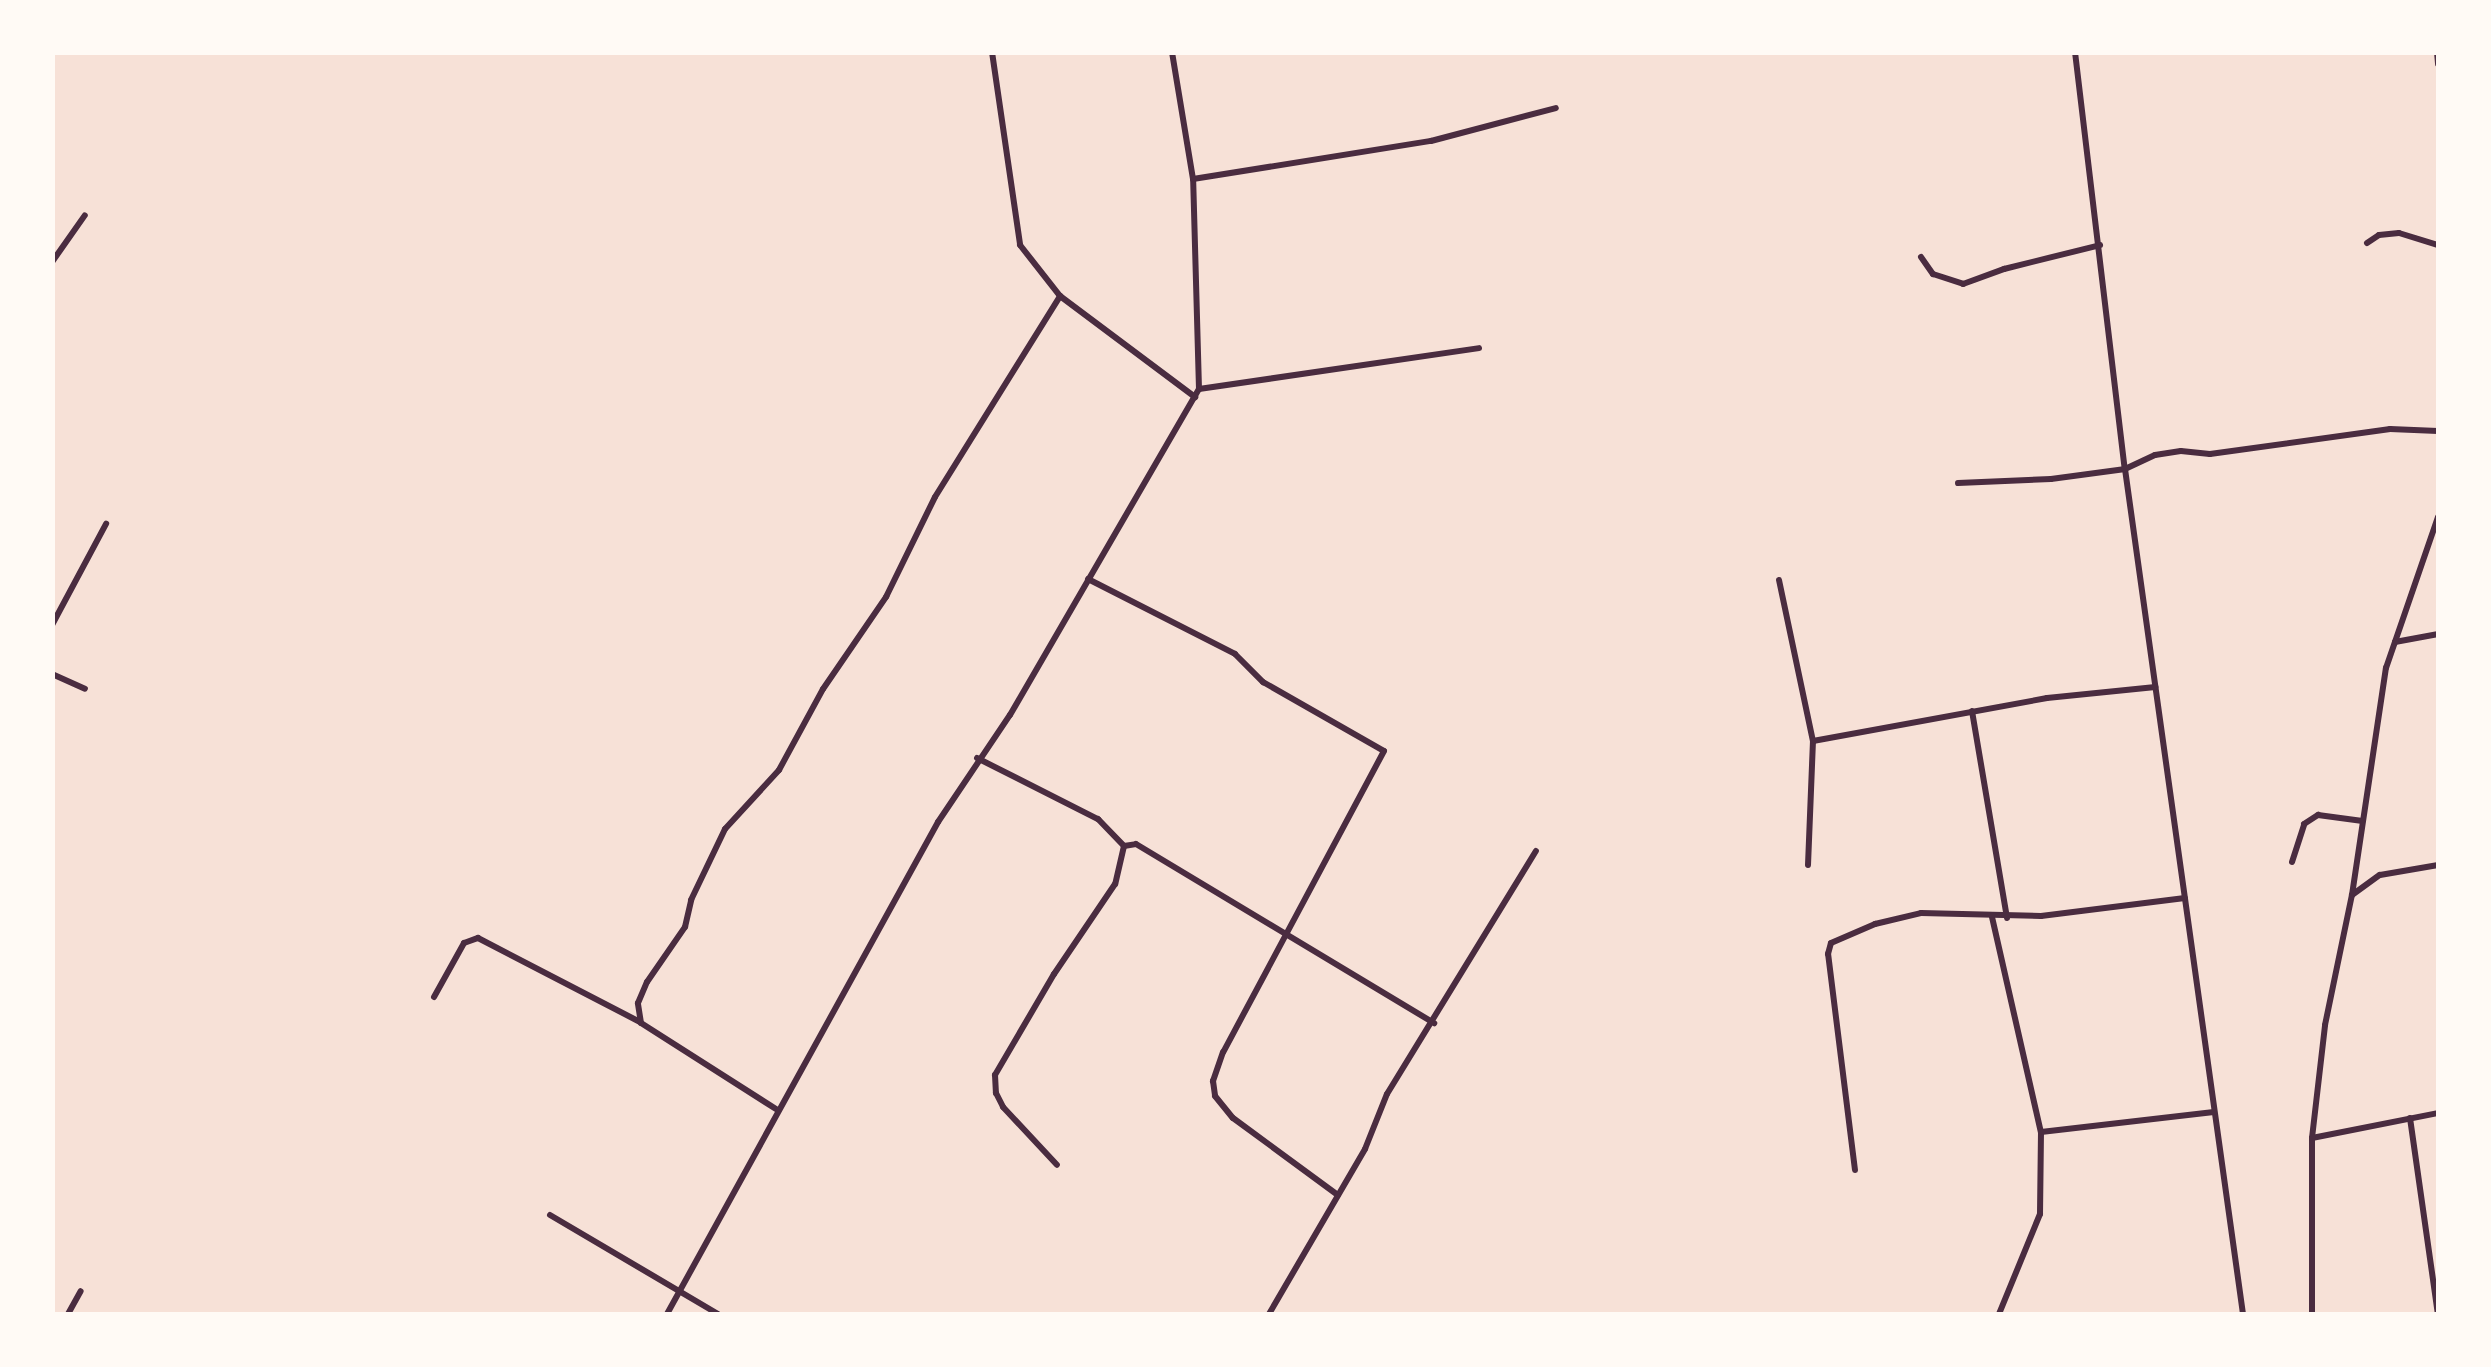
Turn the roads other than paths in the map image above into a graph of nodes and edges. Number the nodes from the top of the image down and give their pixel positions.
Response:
1 (992, 52) edge
2 (1172, 52) edge
3 (2075, 52) edge
4 (2437, 52) edge
5 (2438, 64) edge
6 (1556, 108) dead end
7 (1192, 180) junction
8 (86, 215) dead end
9 (2367, 243) dead end
10 (2100, 245) junction
11 (2438, 245) edge
12 (1920, 257) dead end
13 (52, 262) edge
14 (1060, 296) junction
15 (1478, 348) dead end
16 (1197, 393) junction
17 (2438, 430) edge
18 (2125, 469) junction
19 (1958, 483) dead end
20 (2438, 517) edge
21 (106, 524) dead end
22 (1088, 579) junction
23 (1780, 580) dead end
24 (52, 626) edge
25 (2438, 634) edge
26 (2395, 642) junction
27 (52, 674) edge
28 (2155, 687) junction
29 (84, 688) dead end
30 (1972, 711) junction
31 (1814, 741) junction
32 (978, 758) junction
33 (2363, 821) junction
34 (1124, 846) junction
35 (1536, 850) dead end
36 (2292, 862) dead end
37 (2438, 864) edge
38 (1808, 865) dead end
39 (2352, 895) junction
40 (2184, 898) junction
41 (1992, 917) junction
42 (2007, 918) junction
43 (1288, 932) junction
44 (434, 996) dead end
45 (642, 1022) junction
46 (1434, 1023) junction
47 (776, 1110) junction
48 (2214, 1112) junction
49 (2438, 1112) edge
50 (2410, 1118) junction
51 (2041, 1132) junction
52 (2312, 1138) junction
53 (1057, 1165) dead end
54 (1854, 1170) dead end
55 (1338, 1195) junction
56 (550, 1216) dead end
57 (81, 1291) dead end
58 (679, 1291) junction
59 (68, 1314) edge
60 (666, 1314) edge
61 (718, 1314) edge
62 (1270, 1314) edge
63 (2000, 1314) edge
64 (2243, 1314) edge
65 (2312, 1314) edge
66 (2438, 1314) edge

1 - 14 street
2 - 7 street
3 - 10 street
4 - 5 street
6 - 7 street
7 - 16 street
8 - 13 street
9 - 11 street
10 - 12 street
10 - 18 street
14 - 16 street
14 - 45 street
15 - 16 street
16 - 22 street
17 - 18 street
18 - 19 street
18 - 28 street
20 - 26 street
21 - 24 street
22 - 32 street
22 - 43 street
23 - 31 street
25 - 26 street
26 - 33 street
27 - 29 street
28 - 30 street
28 - 40 street
30 - 31 street
30 - 42 street
31 - 38 street
32 - 34 street
32 - 47 street
33 - 36 street
33 - 39 street
34 - 43 street
34 - 53 street
35 - 46 street
37 - 39 street
39 - 52 street
40 - 42 street
40 - 48 street
41 - 42 street
41 - 51 street
41 - 54 street
43 - 46 street
43 - 55 street
44 - 45 street
45 - 47 street
46 - 55 street
47 - 58 street
48 - 51 street
48 - 64 street
49 - 50 street
50 - 52 street
50 - 66 street
51 - 63 street
52 - 65 street
55 - 62 street
56 - 58 street
57 - 59 street
58 - 60 street
58 - 61 street

